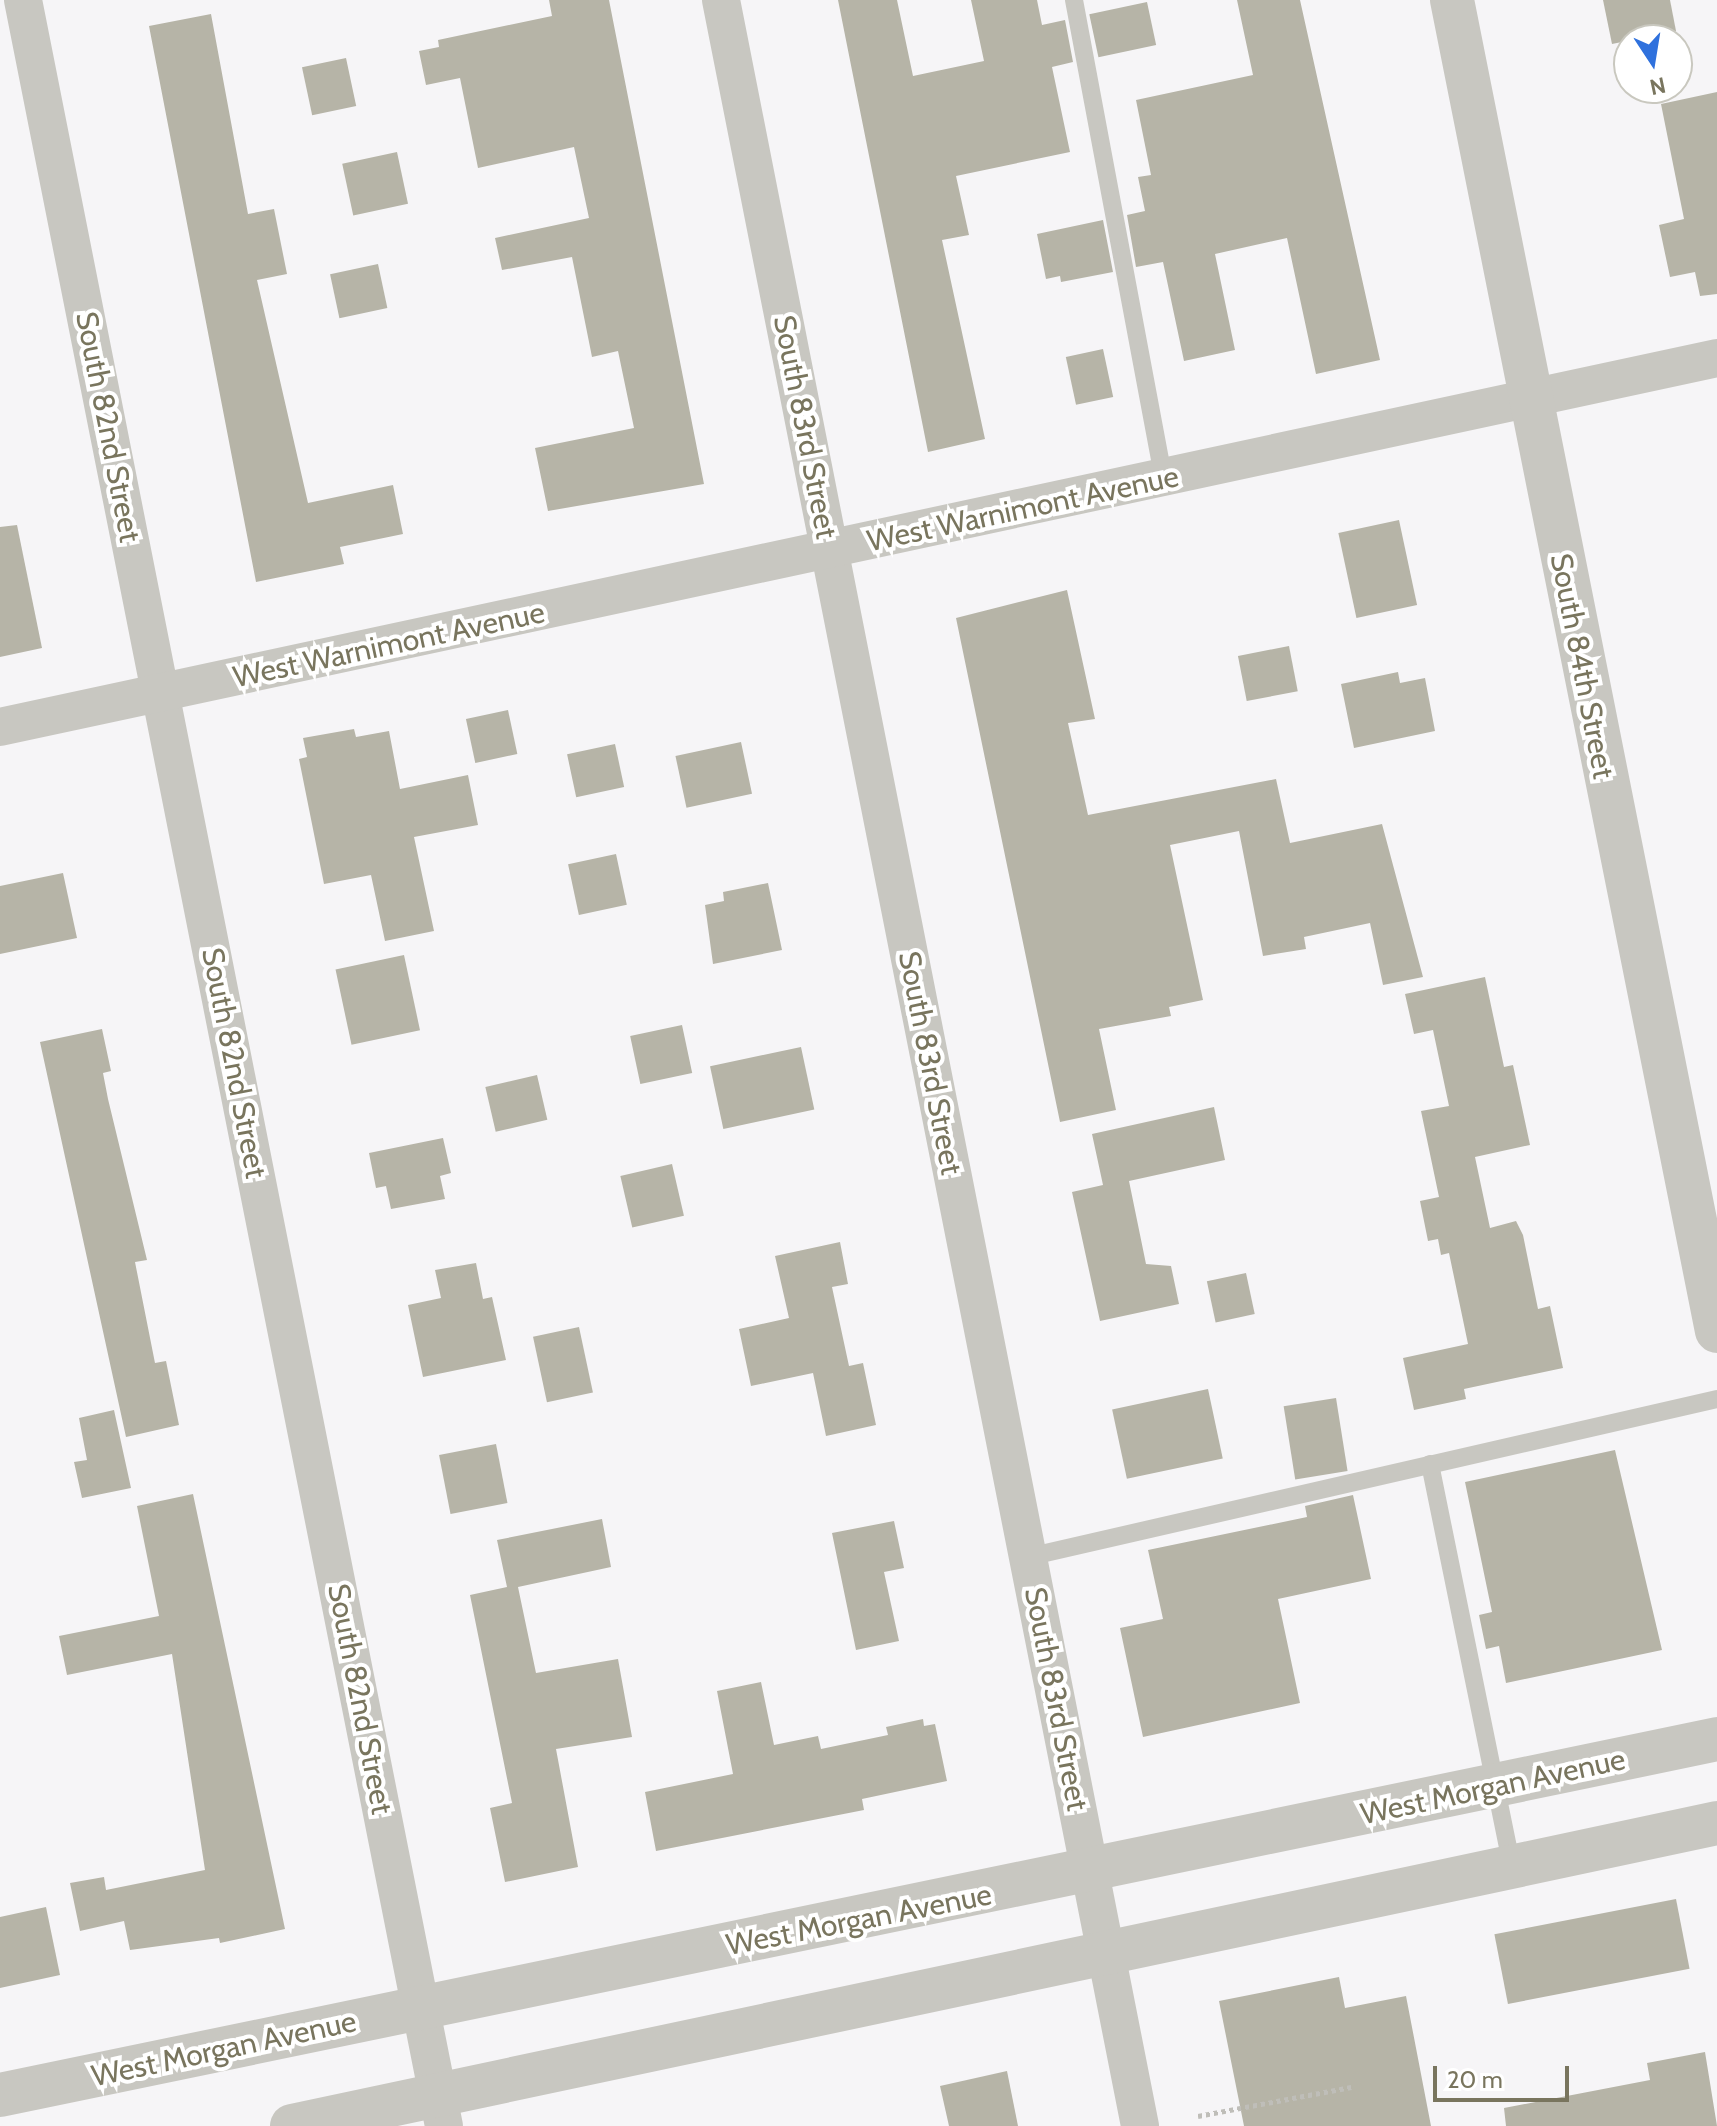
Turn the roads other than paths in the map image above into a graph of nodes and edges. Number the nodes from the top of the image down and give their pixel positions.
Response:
1 (23, 0) edge
2 (721, 0) edge
3 (1074, 0) edge
4 (1452, 0) edge
5 (1717, 358) edge
6 (1528, 400) junction
7 (1164, 479) junction
8 (829, 550) junction
9 (160, 694) junction
10 (0, 727) edge
11 (1717, 1331) edge
12 (1717, 1399) edge
13 (1430, 1464) junction
14 (1028, 1557) junction
15 (1717, 1739) edge
16 (1496, 1786) junction
17 (1717, 1823) edge
18 (1512, 1867) junction
19 (1090, 1873) junction
20 (1106, 1953) junction
21 (422, 2009) junction
22 (0, 2095) edge
23 (441, 2110) edge
24 (292, 2126) edge
25 (1140, 2126) edge

1 - 9 street, South 82nd Street
2 - 8 street, South 83rd Street
3 - 7 lane
4 - 6 street, South 84th Street
5 - 6 street, West Warnimont Avenue
6 - 7 street, West Warnimont Avenue
6 - 11 street, South 84th Street
7 - 8 street, West Warnimont Avenue
8 - 9 street, West Warnimont Avenue
8 - 14 street, South 83rd Street
9 - 10 street, West Warnimont Avenue
9 - 21 street, South 82nd Street
12 - 13 lane
13 - 14 lane
13 - 16 lane
14 - 19 street, South 83rd Street
15 - 16 street, West Morgan Avenue
16 - 18 lane
16 - 19 street, West Morgan Avenue
17 - 18 street
18 - 20 street
19 - 20 street, South 83rd Street
19 - 21 street, West Morgan Avenue
20 - 23 street
20 - 25 street, South 83rd Street
21 - 22 street, West Morgan Avenue
21 - 23 street, South 82nd Street
23 - 24 street

